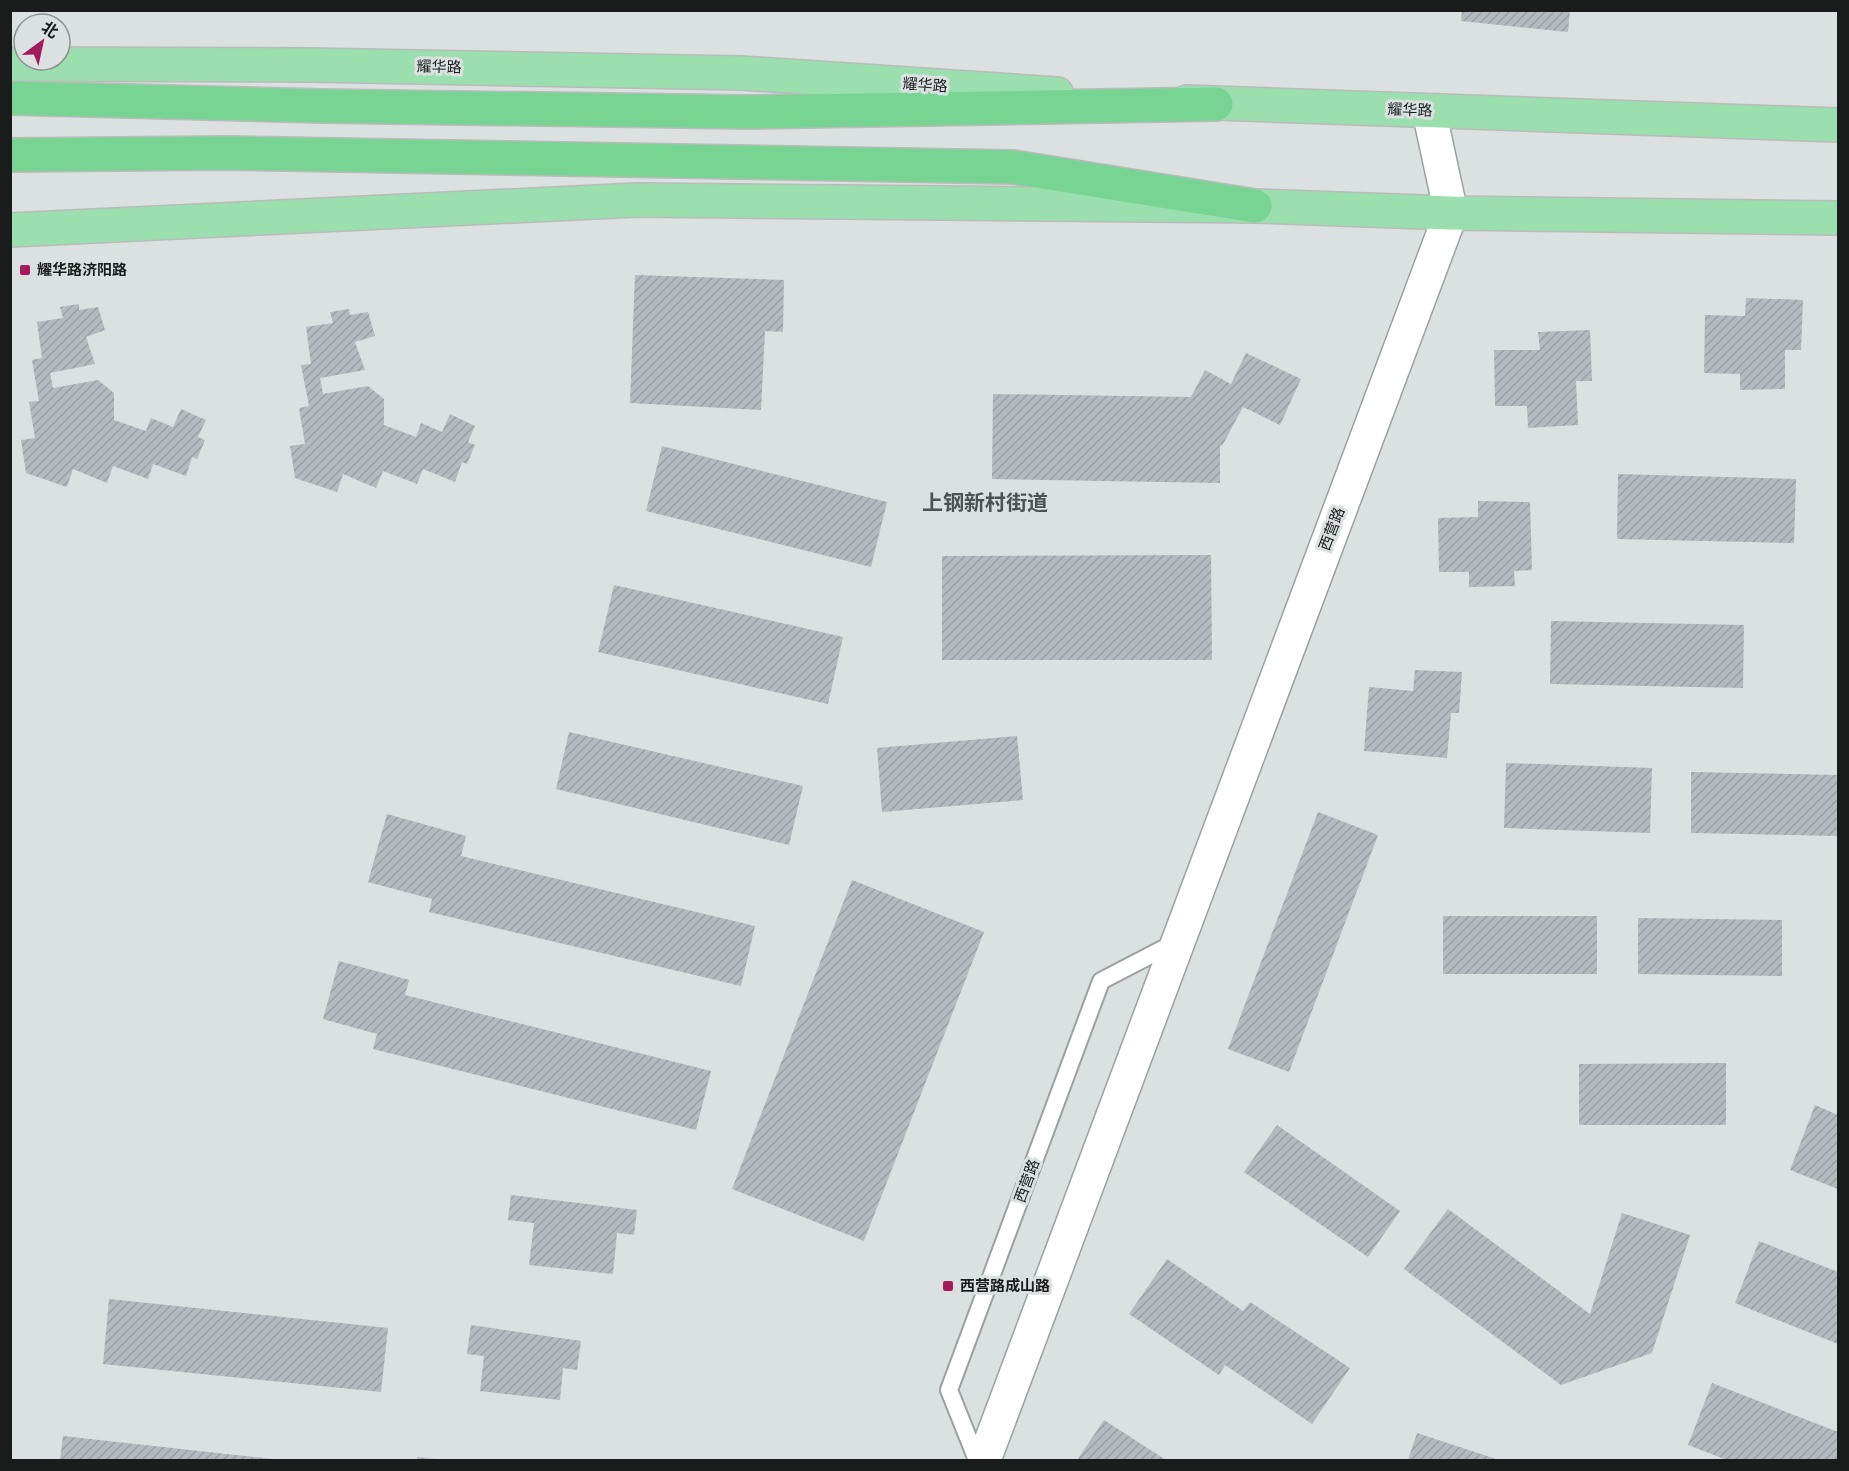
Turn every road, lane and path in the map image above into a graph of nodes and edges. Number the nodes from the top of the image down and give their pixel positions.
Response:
1 (10, 64) edge
2 (10, 98) edge
3 (1216, 104) junction
4 (1429, 111) junction
5 (1839, 125) edge
6 (10, 155) edge
7 (1254, 206) junction
8 (1451, 213) junction
9 (1839, 218) edge
10 (10, 230) edge
11 (1177, 942) junction
12 (977, 1461) edge
13 (984, 1461) edge

1 - 3 main road, 耀华路
2 - 3 highway
3 - 4 main road, 耀华路
4 - 5 main road, 耀华路
4 - 8 street
6 - 7 highway
7 - 8 main road
7 - 10 main road
8 - 9 main road
8 - 11 street, 西营路
11 - 12 lane, 西营路
11 - 13 street, 西营路

